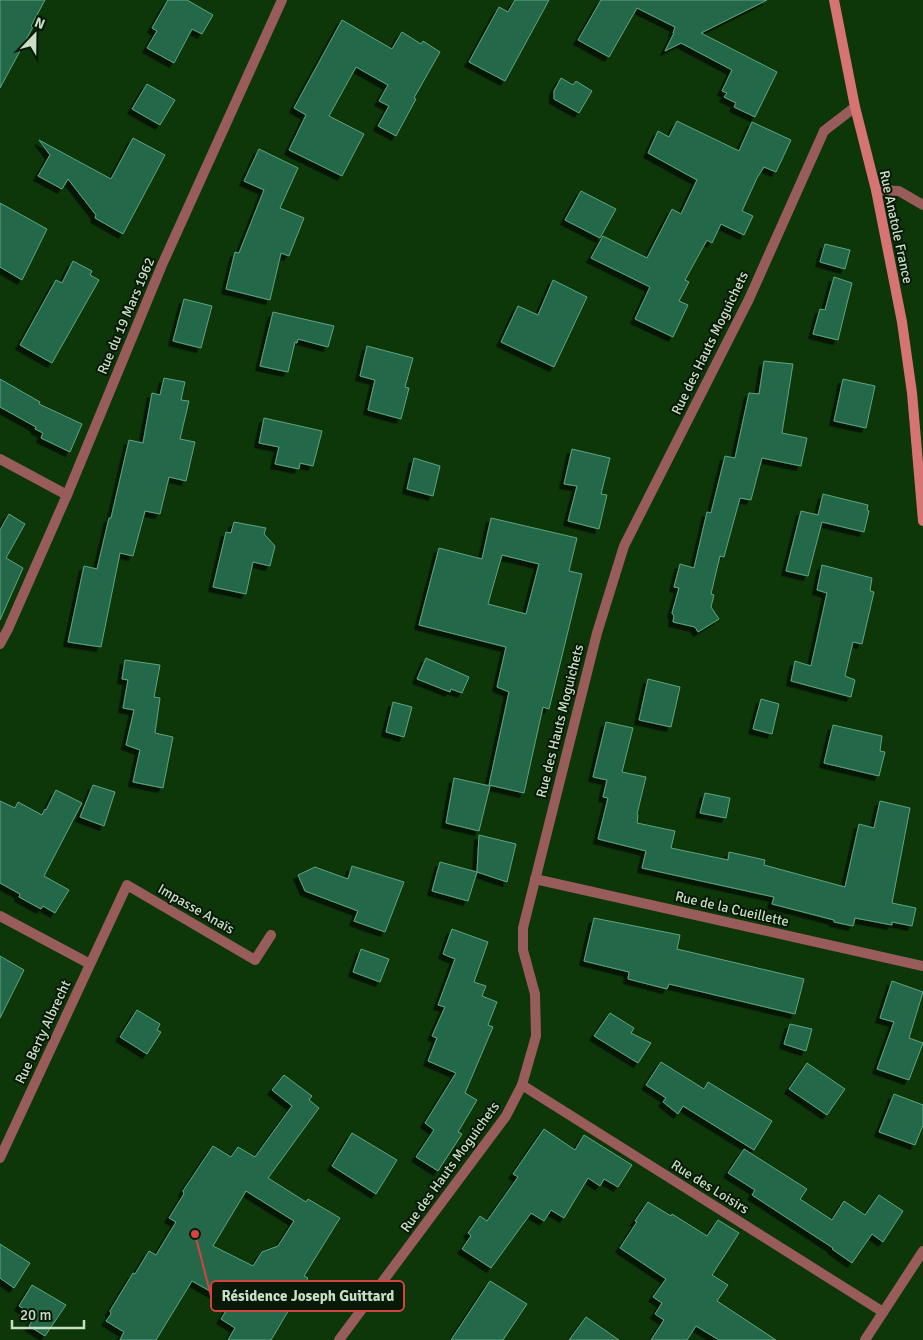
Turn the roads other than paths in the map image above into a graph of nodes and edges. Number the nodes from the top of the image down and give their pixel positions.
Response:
1 (282, 0) edge
2 (834, 0) edge
3 (855, 107) junction
4 (876, 190) junction
5 (923, 205) edge
6 (0, 459) edge
7 (67, 495) junction
8 (923, 522) edge
9 (0, 644) edge
10 (535, 879) junction
11 (0, 916) edge
12 (112, 918) joint
13 (271, 934) dead end
14 (90, 964) junction
15 (923, 966) edge
16 (522, 1085) junction
17 (0, 1158) edge
18 (923, 1251) edge
19 (882, 1312) junction
20 (340, 1340) edge
21 (864, 1340) edge

1 - 7 street, Rue du 19 Mars 1962
2 - 3 street, Rue Anatole France
3 - 4 street, Rue Anatole France
3 - 10 street, Rue des Hauts Moguichets
4 - 5 street
4 - 8 street, Rue Anatole France
6 - 7 street
7 - 9 street, Rue du 19 Mars 1962
10 - 15 street, Rue de la Cueillette
10 - 16 street, Rue des Hauts Moguichets
11 - 14 street
12 - 13 street, Impasse Anaïs
12 - 14 street, Rue Berty Albrecht
14 - 17 street, Rue Berty Albrecht
16 - 19 street, Rue des Loisirs
16 - 20 street, Rue des Hauts Moguichets
18 - 19 street
19 - 21 street

